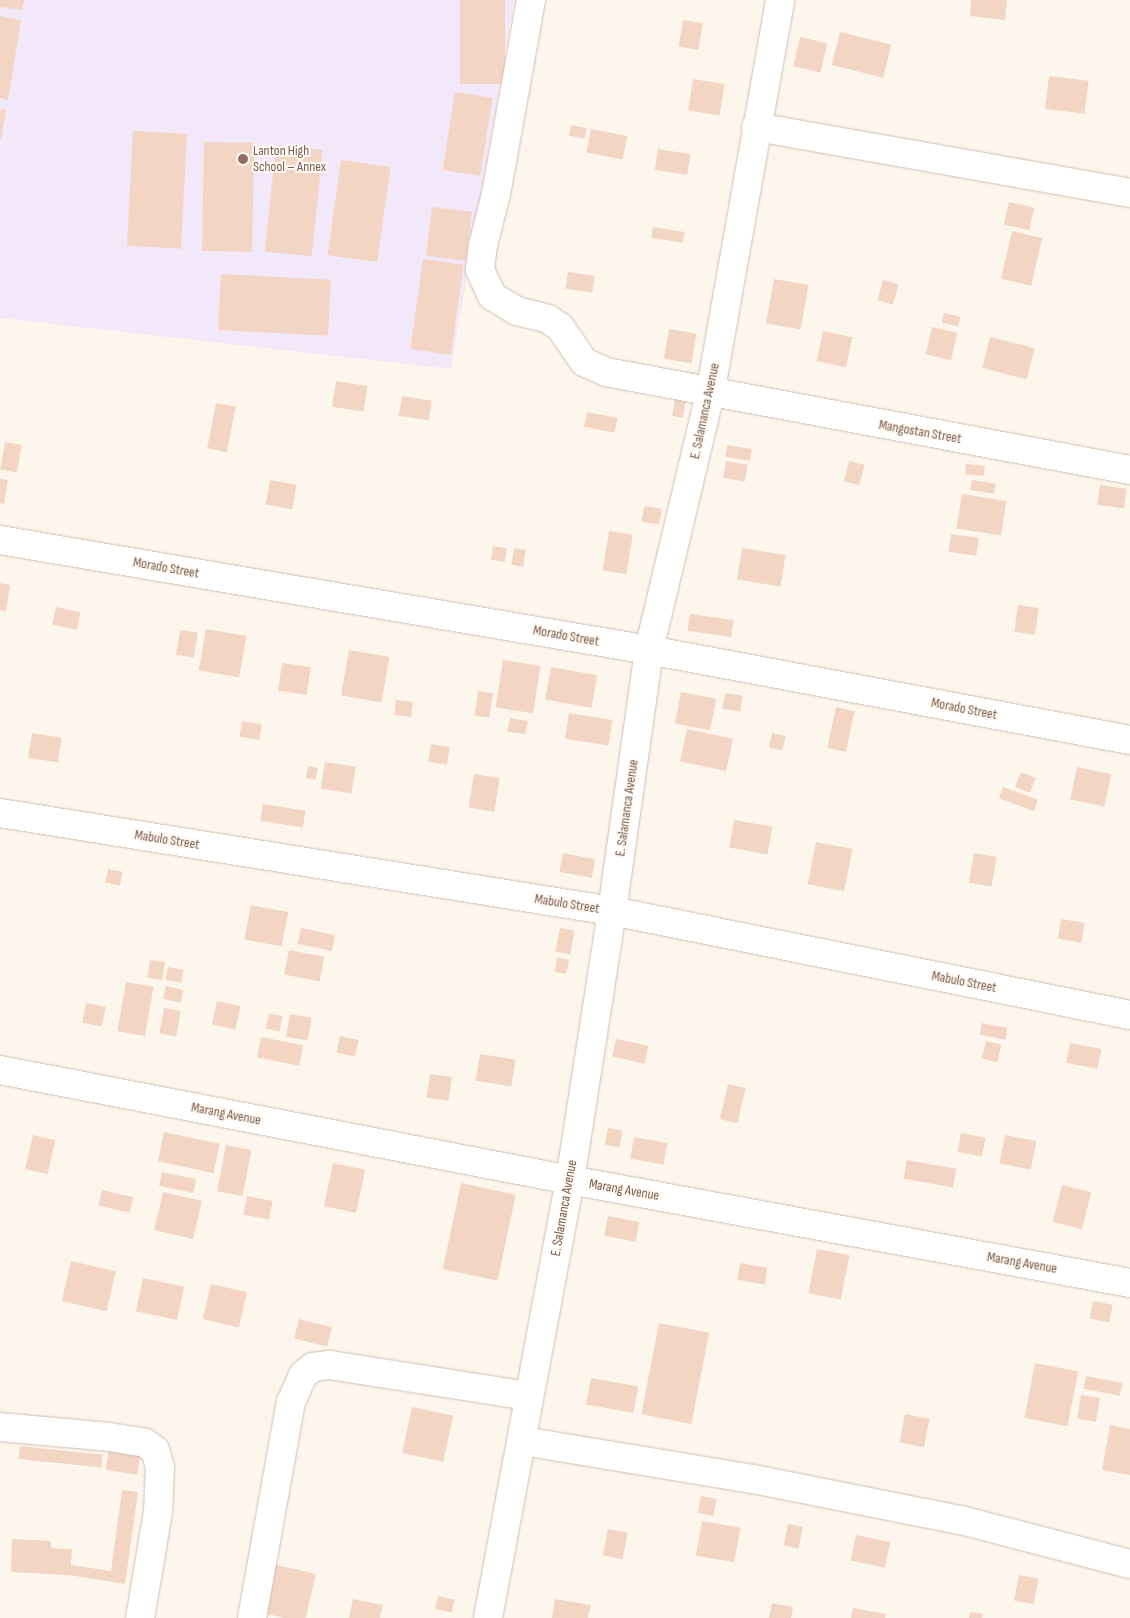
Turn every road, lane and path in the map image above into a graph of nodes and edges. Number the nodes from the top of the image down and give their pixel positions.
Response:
1 (531, 0) edge
2 (780, 0) edge
3 (756, 127) junction
4 (1130, 193) edge
5 (710, 394) junction
6 (1130, 470) edge
7 (0, 540) edge
8 (648, 650) junction
9 (1130, 740) edge
10 (0, 813) edge
11 (612, 912) junction
12 (1130, 1015) edge
13 (0, 1070) edge
14 (570, 1180) junction
15 (1130, 1283) edge
16 (528, 1396) junction
17 (0, 1427) edge
18 (523, 1441) junction
19 (1130, 1564) edge
20 (140, 1618) edge
21 (252, 1618) edge
22 (488, 1618) edge

1 - 5 street, Mangostan Street
2 - 3 street, E. Salamanca Avenue
3 - 4 street
3 - 5 street, E. Salamanca Avenue
5 - 6 street, Mangostan Street
5 - 8 street, E. Salamanca Avenue
7 - 8 street, Morado Street
8 - 9 street, Morado Street
8 - 11 street, E. Salamanca Avenue
10 - 11 street, Mabulo Street
11 - 12 street, Mabulo Street
11 - 14 street, E. Salamanca Avenue
13 - 14 street, Marang Avenue
14 - 15 street, Marang Avenue
14 - 16 street, E. Salamanca Avenue
16 - 18 street, E. Salamanca Avenue
16 - 21 street
17 - 20 street
18 - 19 street
18 - 22 street, E. Salamanca Avenue

